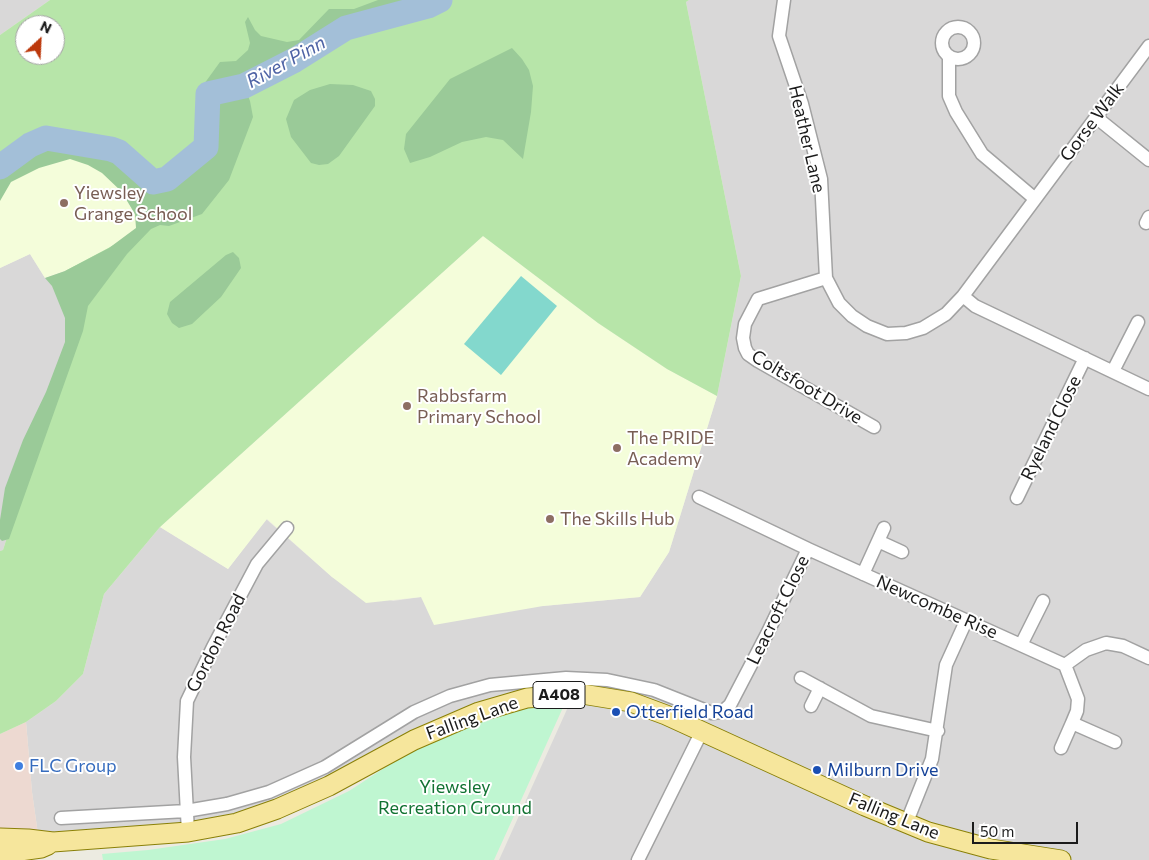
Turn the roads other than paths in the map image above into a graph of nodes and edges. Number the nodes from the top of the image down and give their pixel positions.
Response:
1 (784, 0) edge
2 (1149, 46) edge
3 (949, 57) dead end
4 (1097, 118) junction
5 (1149, 160) edge
6 (1034, 198) junction
7 (826, 278) junction
8 (963, 296) junction
9 (1138, 322) dead end
10 (923, 328) joint
11 (1085, 358) junction
12 (1113, 371) junction
13 (1149, 389) edge
14 (874, 427) dead end
15 (699, 497) dead end
16 (1017, 498) dead end
17 (287, 528) dead end
18 (884, 528) dead end
19 (878, 541) junction
20 (808, 549) junction
21 (902, 552) dead end
22 (863, 574) junction
23 (1043, 601) dead end
24 (966, 621) junction
25 (1021, 645) junction
26 (1149, 658) edge
27 (1065, 665) junction
28 (801, 678) dead end
29 (820, 688) junction
30 (812, 706) dead end
31 (712, 713) joint
32 (1072, 723) junction
33 (702, 731) junction
34 (938, 731) junction
35 (1115, 742) dead end
36 (1061, 748) dead end
37 (186, 811) junction
38 (61, 818) dead end
39 (906, 824) junction
40 (188, 832) junction
41 (0, 838) edge
42 (53, 842) junction
43 (0, 854) edge
44 (638, 860) edge
45 (1061, 860) edge

1 - 7 street, Heather Lane
2 - 4 street, Gorse Walk
3 - 6 street
4 - 5 street
4 - 6 street, Gorse Walk
6 - 8 street, Gorse Walk
7 - 10 street, Heather Lane
7 - 14 street, Coltsfoot Drive
8 - 10 street, Gorse Walk
8 - 11 street, Ryeland Close
9 - 12 street
11 - 12 street, Ryeland Close
11 - 16 street, Ryeland Close
12 - 13 street, Ryeland Close
15 - 20 street, Leacroft Close
17 - 37 street, Gordon Road
18 - 19 street
19 - 21 street
19 - 22 street
20 - 22 street, Newcombe Rise
20 - 31 street, Leacroft Close
22 - 24 street, Newcombe Rise
23 - 25 street
24 - 25 street, Newcombe Rise
24 - 34 street
25 - 27 street, Newcombe Rise
26 - 27 street
27 - 32 street
28 - 29 street
29 - 30 street
29 - 34 street
31 - 37 street, Falling Lane
32 - 35 street
32 - 36 street
33 - 39 main road, Falling Lane / A408
33 - 40 main road, Falling Lane / A408
33 - 44 street
34 - 39 street
37 - 38 street, Falling Lane
37 - 40 street, Gordon Road
39 - 45 main road, Falling Lane / A408
40 - 42 main road, Falling Lane / A408
41 - 42 main road, Falling Lane / A408
42 - 43 main road, Falling Lane / A408

